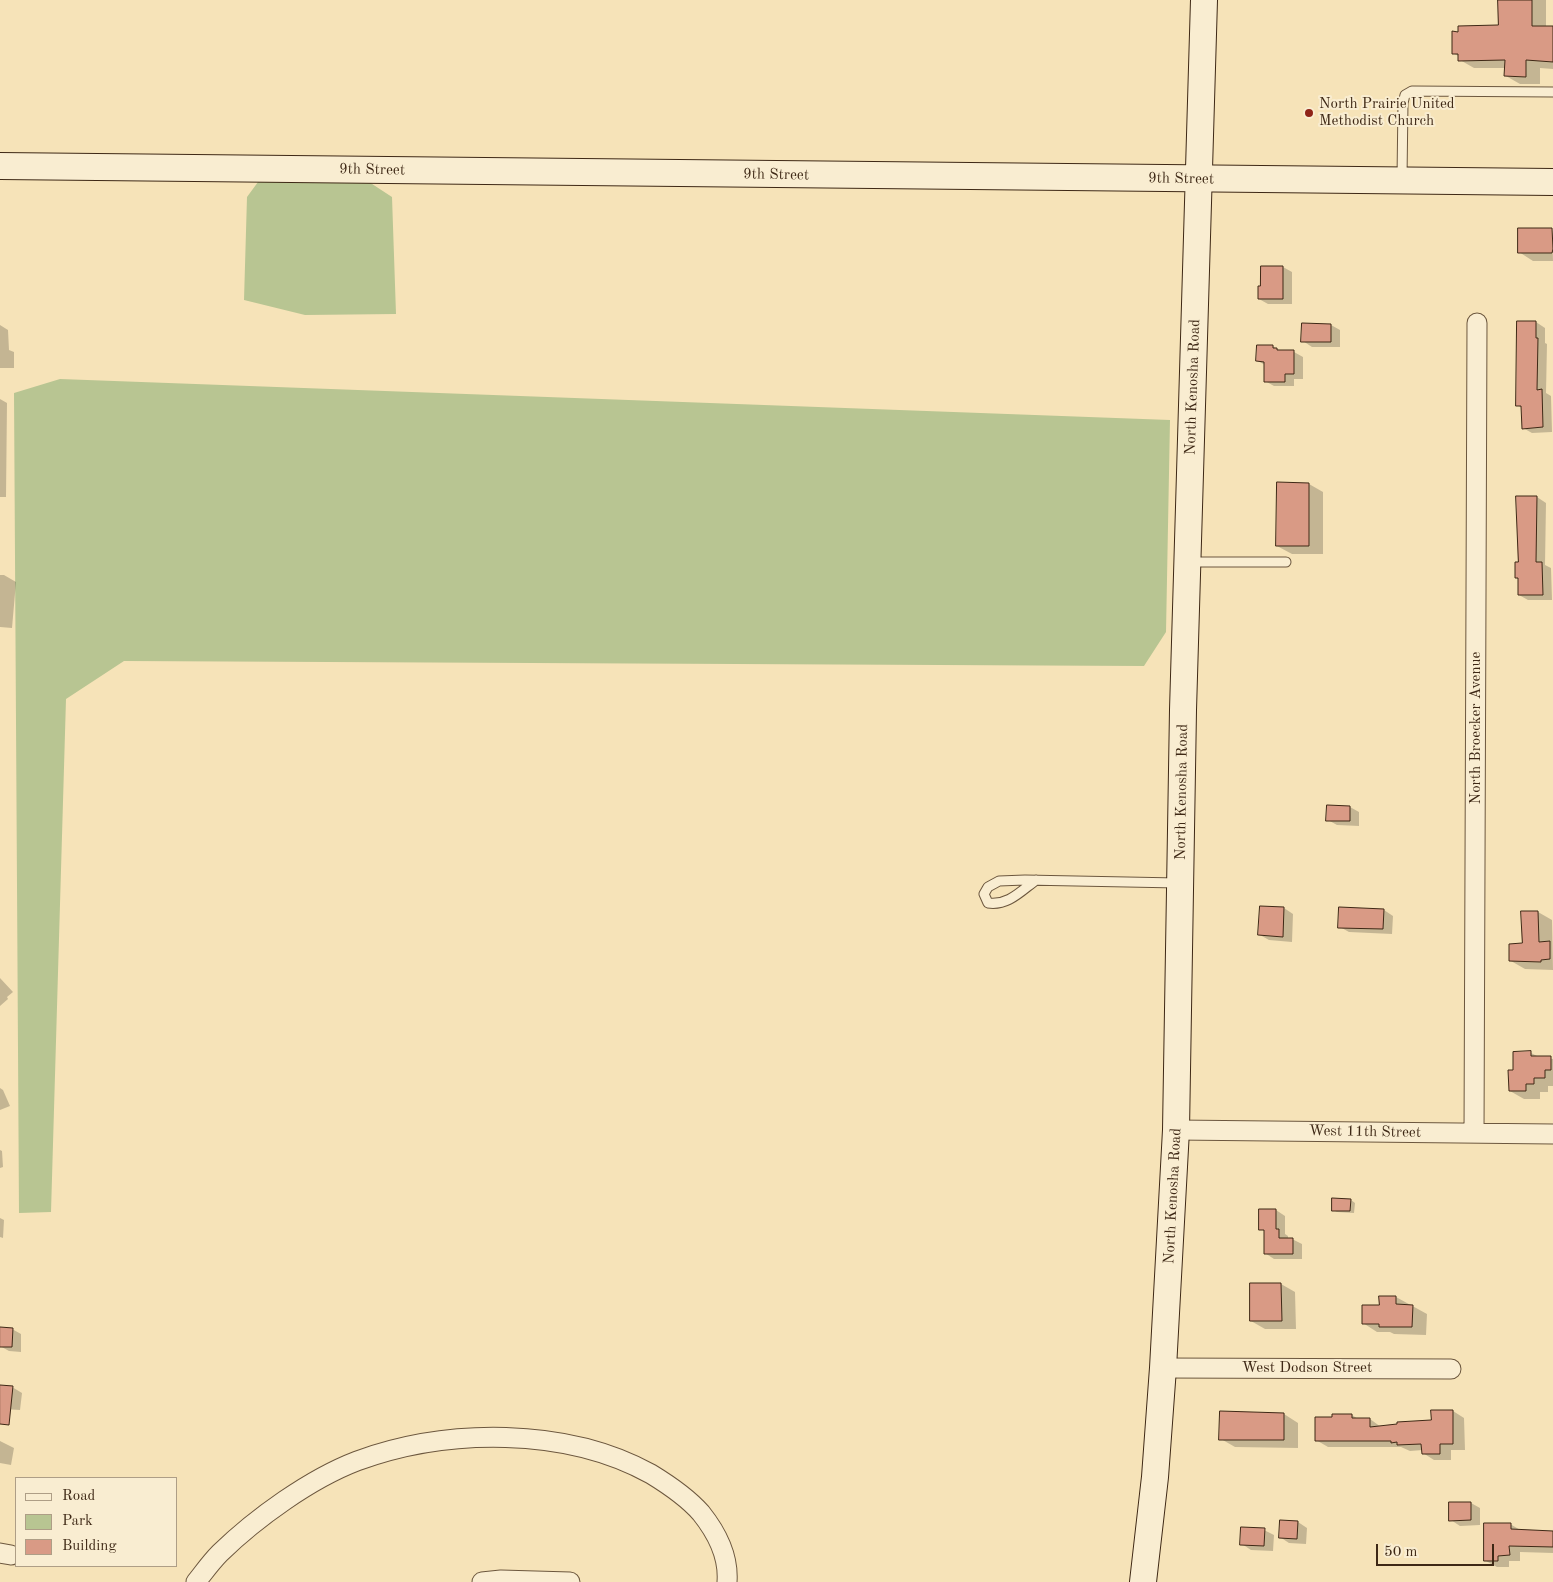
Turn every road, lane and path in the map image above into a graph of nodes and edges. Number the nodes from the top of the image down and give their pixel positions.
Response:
1 (1204, 0) edge
2 (1553, 92) edge
3 (0, 166) edge
4 (1199, 180) junction
5 (1402, 181) junction
6 (1553, 182) edge
7 (1477, 323) dead end
8 (1188, 562) junction
9 (1286, 562) dead end
10 (1036, 880) junction
11 (1180, 883) junction
12 (1176, 1130) junction
13 (1474, 1133) junction
14 (1553, 1134) edge
15 (1164, 1368) junction
16 (1451, 1369) dead end
17 (196, 1582) edge
18 (482, 1582) edge
19 (570, 1582) edge
20 (727, 1582) edge
21 (1143, 1582) edge

1 - 4 street, North Kenosha Road
2 - 5 lane
3 - 4 street, 9th Street
4 - 5 street, 9th Street
4 - 8 street, North Kenosha Road
5 - 6 street, 9th Street
7 - 13 street, North Broecker Avenue
8 - 9 lane
8 - 11 street, North Kenosha Road
10 - 10 lane
10 - 11 lane
11 - 12 street, North Kenosha Road
12 - 13 street, West 11th Street
12 - 15 street, North Kenosha Road
13 - 14 street, West 11th Street
15 - 16 street, West Dodson Street
15 - 21 street, North Kenosha Road
17 - 20 street
18 - 19 street

